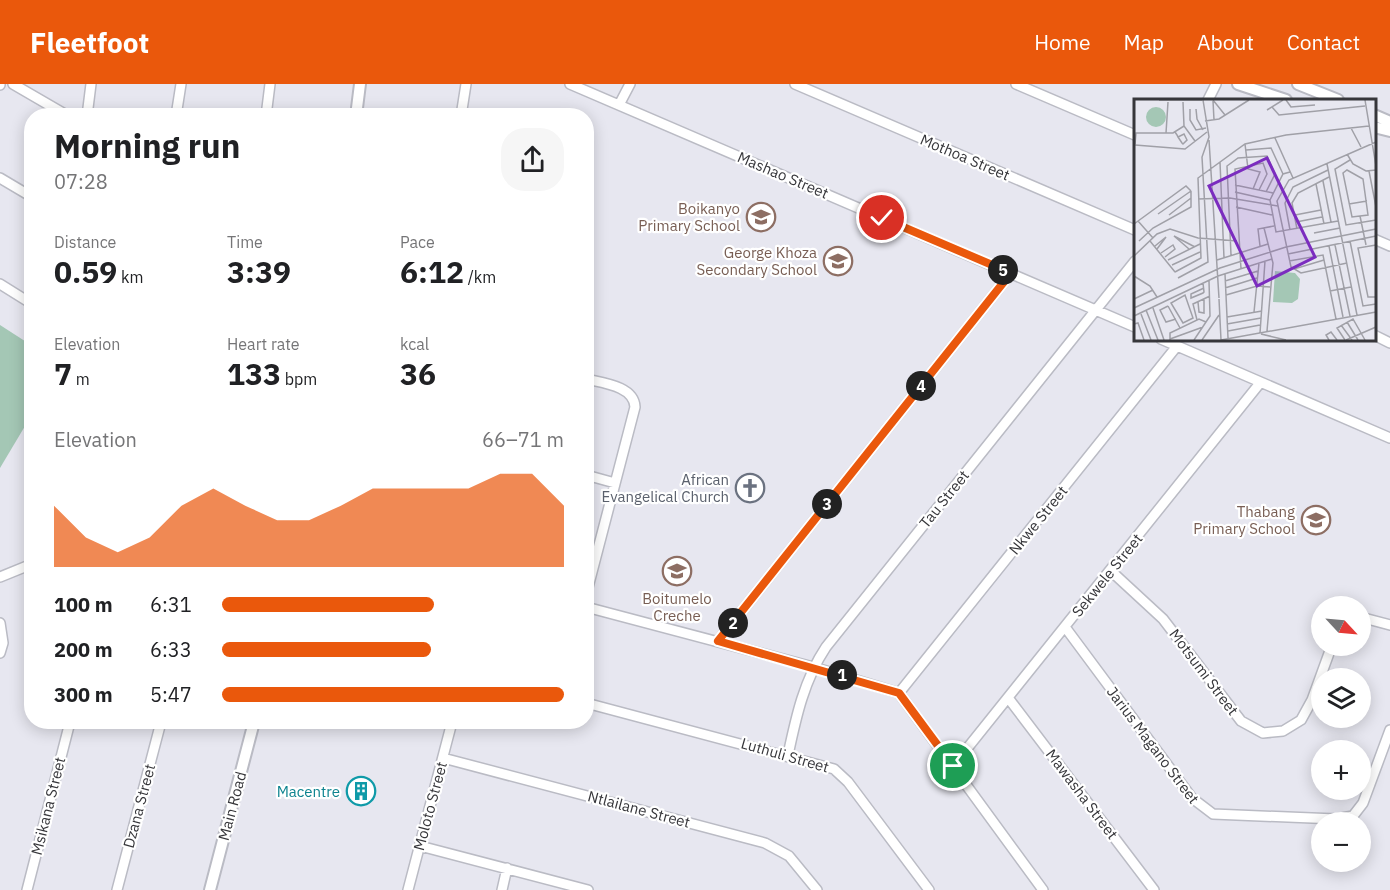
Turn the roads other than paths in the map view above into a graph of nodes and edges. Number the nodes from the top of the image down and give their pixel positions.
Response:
1 (13, 84) edge
2 (91, 84) edge
3 (181, 84) edge
4 (270, 84) edge
5 (360, 84) edge
6 (466, 84) edge
7 (570, 84) edge
8 (630, 84) edge
9 (795, 84) edge
10 (1016, 84) edge
11 (1216, 84) edge
12 (1238, 84) edge
13 (1298, 84) edge
14 (1209, 99) edge
15 (1283, 99) edge
16 (1336, 99) edge
17 (619, 105) junction
18 (54, 108) edge
19 (88, 108) edge
20 (177, 108) edge
21 (267, 108) edge
22 (357, 108) edge
23 (462, 108) edge
24 (1375, 115) edge
25 (1390, 122) edge
26 (1375, 126) edge
27 (1390, 131) edge
28 (1134, 135) edge
29 (0, 178) edge
30 (24, 192) edge
31 (1134, 230) edge
32 (1375, 239) edge
33 (1390, 246) edge
34 (1134, 262) edge
35 (1011, 273) junction
36 (0, 284) edge
37 (24, 299) edge
38 (1096, 309) junction
39 (1134, 327) edge
40 (1375, 336) edge
41 (1163, 340) edge
42 (1390, 343) edge
43 (1178, 346) junction
44 (594, 381) edge
45 (1260, 383) junction
46 (1390, 438) edge
47 (594, 478) edge
48 (615, 483) junction
49 (594, 565) edge
50 (24, 567) edge
51 (1111, 571) junction
52 (0, 577) edge
53 (594, 609) edge
54 (1371, 620) edge
55 (0, 623) edge
56 (1390, 625) edge
57 (1065, 627) junction
58 (718, 641) junction
59 (0, 653) edge
60 (1328, 656) edge
61 (813, 667) junction
62 (899, 693) junction
63 (1010, 699) junction
64 (594, 705) edge
65 (68, 729) edge
66 (159, 729) edge
67 (252, 729) edge
68 (450, 729) edge
69 (1390, 730) edge
70 (788, 755) junction
71 (443, 758) junction
72 (953, 766) junction
73 (420, 846) junction
74 (507, 868) junction
75 (27, 890) edge
76 (117, 890) edge
77 (210, 890) edge
78 (408, 890) edge
79 (502, 890) edge
80 (588, 890) edge
81 (817, 890) edge
82 (928, 890) edge
83 (1043, 890) edge
84 (1154, 890) edge

1 - 18 street
2 - 19 street
3 - 20 street
4 - 21 street
5 - 22 street
6 - 23 street
7 - 17 street, Mashao Street
8 - 17 street
9 - 31 street, Mothoa Street
10 - 28 street
11 - 14 street
12 - 15 street
13 - 16 street
17 - 35 street, Mashao Street
24 - 25 street
26 - 27 street
29 - 30 street
32 - 33 street
34 - 38 street, Tau Street
35 - 38 street, Mashao Street
35 - 58 street
36 - 37 street
38 - 39 street
38 - 61 street, Tau Street
40 - 42 street
41 - 43 street
43 - 45 street
43 - 62 street, Nkwe Street
44 - 48 street
45 - 46 street
45 - 51 street, Sekwele Street
47 - 48 street
48 - 49 street
50 - 52 street
51 - 57 street, Sekwele Street
51 - 60 street, Motsumi Street
53 - 58 street
54 - 56 street
55 - 59 street
57 - 63 street, Sekwele Street
57 - 69 street, Jarius Magano Street
58 - 61 street
61 - 62 street
61 - 70 street, Tau Street
62 - 72 street
63 - 72 street, Sekwele Street
63 - 84 street, Mawasha Street
64 - 70 street, Luthuli Street
65 - 75 street, Msikana Street
66 - 76 street, Dzana Street
67 - 77 street, Main Road
68 - 71 street, Moloto Street
70 - 82 street, Luthuli Street
71 - 73 street, Moloto Street
71 - 81 street, Ntlailane Street
72 - 83 street
73 - 74 street
73 - 78 street, Moloto Street
74 - 79 street
74 - 80 street

